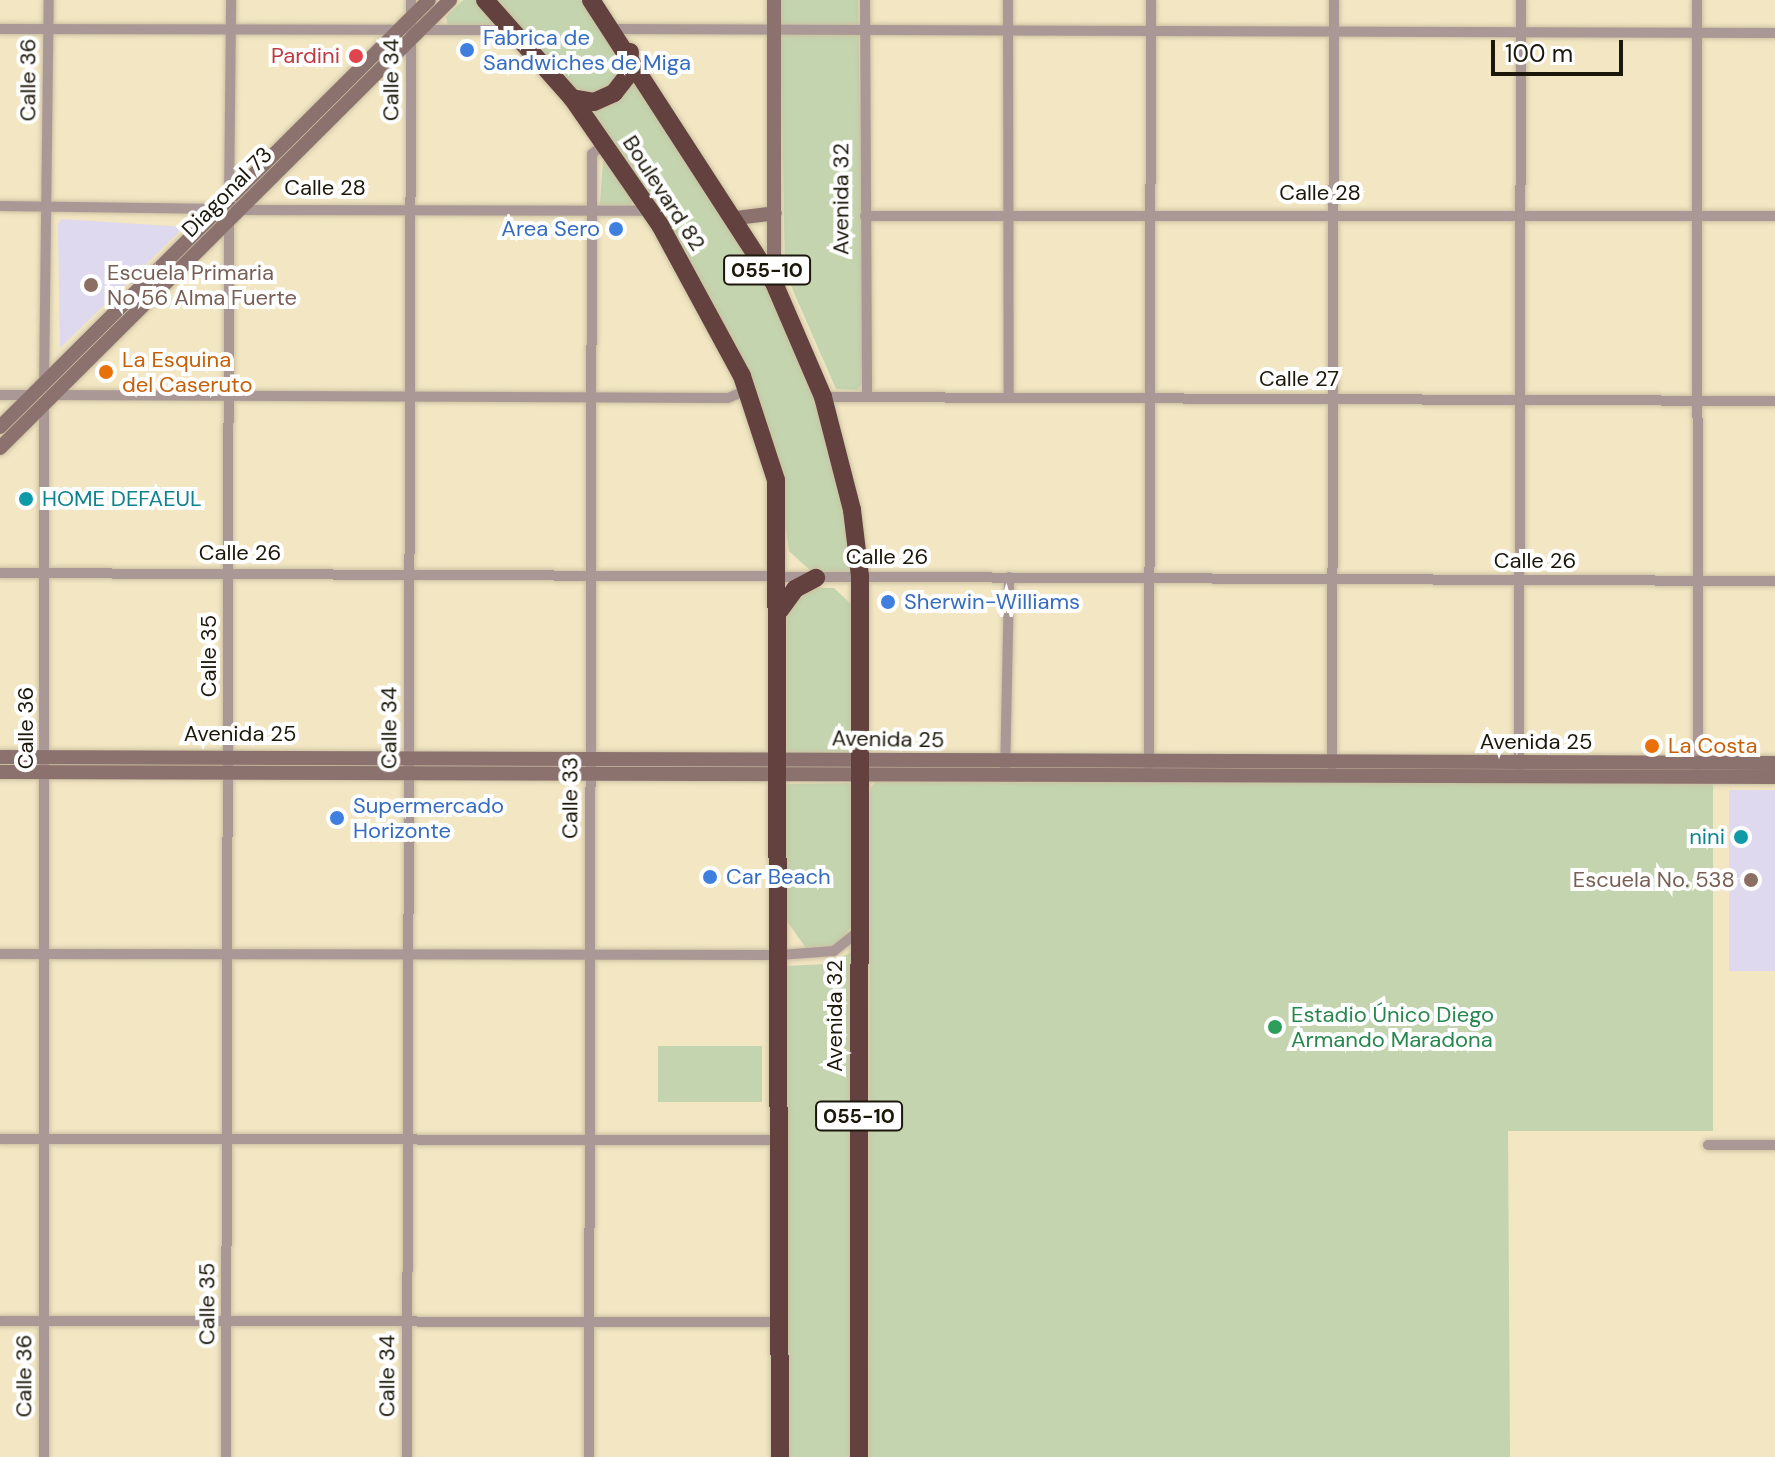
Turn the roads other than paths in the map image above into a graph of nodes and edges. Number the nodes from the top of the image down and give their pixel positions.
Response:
1 (49, 0) edge
2 (231, 0) edge
3 (411, 0) edge
4 (429, 0) edge
5 (450, 0) edge
6 (485, 0) edge
7 (591, 0) edge
8 (774, 0) edge
9 (865, 0) edge
10 (1008, 0) edge
11 (1151, 0) edge
12 (1334, 0) edge
13 (1521, 0) edge
14 (1697, 0) edge
15 (0, 29) edge
16 (48, 29) junction
17 (230, 29) junction
18 (410, 29) junction
19 (614, 29) junction
20 (514, 30) junction
21 (773, 30) junction
22 (864, 30) junction
23 (1008, 31) junction
24 (1150, 31) junction
25 (1334, 32) junction
26 (1521, 33) junction
27 (1775, 33) edge
28 (1696, 34) junction
29 (630, 52) junction
30 (572, 98) junction
31 (604, 144) junction
32 (0, 206) edge
33 (48, 206) junction
34 (229, 210) junction
35 (410, 210) junction
36 (593, 210) junction
37 (650, 211) junction
38 (775, 213) junction
39 (1332, 214) junction
40 (1010, 215) junction
41 (1151, 215) junction
42 (1520, 215) junction
43 (865, 216) junction
44 (1697, 216) junction
45 (1775, 216) edge
46 (736, 218) junction
47 (774, 283) junction
48 (747, 390) junction
49 (0, 395) edge
50 (44, 395) junction
51 (229, 396) junction
52 (410, 396) junction
53 (591, 397) junction
54 (823, 397) junction
55 (867, 397) junction
56 (1009, 397) junction
57 (1149, 398) junction
58 (1331, 399) junction
59 (1520, 400) junction
60 (1696, 401) junction
61 (1775, 401) edge
62 (0, 427) edge
63 (0, 448) edge
64 (0, 573) edge
65 (229, 573) junction
66 (409, 573) junction
67 (591, 573) junction
68 (47, 574) junction
69 (860, 576) junction
70 (1009, 577) junction
71 (780, 578) junction
72 (816, 578) junction
73 (1334, 580) junction
74 (1152, 581) junction
75 (1518, 581) junction
76 (1699, 581) junction
77 (1775, 581) edge
78 (780, 610) junction
79 (228, 756) junction
80 (0, 757) edge
81 (409, 757) junction
82 (591, 758) junction
83 (1775, 763) edge
84 (46, 765) junction
85 (779, 768) junction
86 (858, 768) junction
87 (1006, 769) junction
88 (1149, 769) junction
89 (1332, 769) junction
90 (1520, 770) junction
91 (1698, 771) junction
92 (0, 772) edge
93 (228, 772) junction
94 (409, 773) junction
95 (590, 775) junction
96 (1775, 777) edge
97 (860, 930) junction
98 (408, 953) junction
99 (590, 953) junction
100 (0, 954) edge
101 (45, 954) junction
102 (228, 954) junction
103 (780, 955) junction
104 (0, 1139) edge
105 (45, 1139) junction
106 (227, 1139) junction
107 (408, 1139) junction
108 (590, 1139) junction
109 (780, 1140) junction
110 (1708, 1145) dead end
111 (1775, 1145) edge
112 (0, 1321) edge
113 (44, 1321) junction
114 (227, 1322) junction
115 (407, 1322) junction
116 (590, 1322) junction
117 (780, 1322) junction
118 (44, 1457) edge
119 (226, 1457) edge
120 (407, 1457) edge
121 (589, 1457) edge
122 (780, 1457) edge
123 (859, 1457) edge

1 - 16 street, Calle 36
2 - 17 street, Calle 35
3 - 18 street, Calle 34
4 - 18 main road, Diagonal 73
5 - 18 main road, Diagonal 73
6 - 20 highway, Boulevard 82 / 055-10
7 - 19 highway, 055-10
8 - 21 main road
9 - 22 street, Avenida 32
10 - 23 street
11 - 24 street
12 - 25 street
13 - 26 street
14 - 28 street
15 - 16 street
16 - 17 street
16 - 33 street, Calle 36
17 - 18 street
17 - 34 street, Calle 35
18 - 20 street
18 - 34 main road, Diagonal 73
18 - 35 street, Calle 34
19 - 21 street
19 - 29 highway, 055-10
20 - 30 highway, Boulevard 82 / 055-10
21 - 22 street
21 - 38 main road
22 - 23 street
22 - 43 street, Avenida 32
23 - 24 street
23 - 40 street
24 - 25 street
24 - 41 street
25 - 26 street
25 - 39 street
26 - 28 street
26 - 42 street
27 - 28 street
28 - 44 street
29 - 30 highway
29 - 46 highway, 055-10
30 - 31 highway, Boulevard 82 / 055-10
31 - 36 street, Calle 33
31 - 37 highway, Boulevard 82 / 055-10
32 - 33 street, Calle 28
33 - 34 street, Calle 28
33 - 50 street, Calle 36
34 - 35 street, Calle 28
34 - 50 main road, Diagonal 73
34 - 51 street, Calle 35
35 - 36 street, Calle 28
35 - 52 street, Calle 34
36 - 37 street, Calle 28
36 - 53 street, Calle 33
37 - 48 highway, Boulevard 82 / 055-10
38 - 46 main road
38 - 47 main road
39 - 41 street, Calle 28
39 - 42 street, Calle 28
39 - 58 street
40 - 41 street, Calle 28
40 - 43 street, Calle 28
40 - 56 street
41 - 57 street
42 - 44 street, Calle 28
42 - 59 street
43 - 55 street, Avenida 32
44 - 45 street, Calle 28
44 - 60 street
46 - 47 highway, 055-10
47 - 54 highway, 055-10
48 - 53 street
48 - 71 highway, Boulevard 82 / 055-10
49 - 50 street
50 - 51 street
50 - 62 main road, Diagonal 73
50 - 63 main road, Diagonal 73
50 - 68 street, Calle 36
51 - 52 street
51 - 65 street, Calle 35
52 - 53 street
52 - 66 street, Calle 34
53 - 67 street, Calle 33
54 - 55 street, Calle 27
54 - 69 highway, 055-10
55 - 56 street, Calle 27
56 - 57 street, Calle 27
57 - 58 street, Calle 27
57 - 74 street
58 - 59 street, Calle 27
58 - 73 street
59 - 60 street, Calle 27
59 - 75 street
60 - 61 street, Calle 27
60 - 76 street
64 - 68 street, Calle 26
65 - 66 street, Calle 26
65 - 68 street, Calle 26
65 - 79 street, Calle 35
66 - 67 street, Calle 26
66 - 81 street, Calle 34
67 - 71 street, Calle 26
67 - 82 street, Calle 33
68 - 84 street, Calle 36
69 - 70 street, Calle 26
69 - 72 street, Calle 26
69 - 86 highway, Avenida 32 / 055-10
70 - 74 street, Calle 26
70 - 87 street
71 - 72 street, Calle 26
71 - 78 highway, 055-10
72 - 78 highway
73 - 74 street, Calle 26
73 - 75 street, Calle 26
73 - 89 street
74 - 88 street
75 - 76 street, Calle 26
75 - 90 street
76 - 77 street, Calle 26
76 - 91 street
78 - 85 highway, 055-10
79 - 81 main road, Avenida 25
79 - 84 main road, Avenida 25
79 - 93 street, Calle 35
80 - 84 main road, Avenida 25
81 - 82 main road, Avenida 25
81 - 94 street, Calle 34
82 - 85 main road, Avenida 25
82 - 95 street, Calle 33
83 - 91 main road, Avenida 25
84 - 92 main road, Avenida 25
84 - 93 main road, Avenida 25
84 - 101 street, Calle 36
85 - 86 main road, Avenida 25
85 - 95 main road, Avenida 25
85 - 103 highway, 055-10
86 - 87 main road, Avenida 25
86 - 97 highway, Avenida 32 / 055-10
87 - 88 main road, Avenida 25
88 - 89 main road, Avenida 25
89 - 90 main road, Avenida 25
90 - 91 main road, Avenida 25
91 - 96 main road, Avenida 25
93 - 94 main road, Avenida 25
93 - 102 street, Calle 35
94 - 95 main road, Avenida 25
94 - 98 street, Calle 34
95 - 99 street, Calle 33
97 - 103 street
97 - 123 highway, Avenida 32 / 055-10
98 - 99 street
98 - 102 street
98 - 107 street, Calle 34
99 - 103 street
99 - 108 street, Calle 33
100 - 101 street
101 - 102 street
101 - 105 street, Calle 36
102 - 106 street, Calle 35
103 - 109 highway, 055-10
104 - 105 street
105 - 106 street
105 - 113 street, Calle 36
106 - 107 street
106 - 114 street, Calle 35
107 - 108 street
107 - 115 street, Calle 34
108 - 109 street
108 - 116 street, Calle 33
109 - 117 highway, 055-10
110 - 111 street
112 - 113 street
113 - 114 street
113 - 118 street, Calle 36
114 - 115 street
114 - 119 street, Calle 35
115 - 116 street
115 - 120 street, Calle 34
116 - 117 street
116 - 121 street, Calle 33
117 - 122 highway, 055-10

